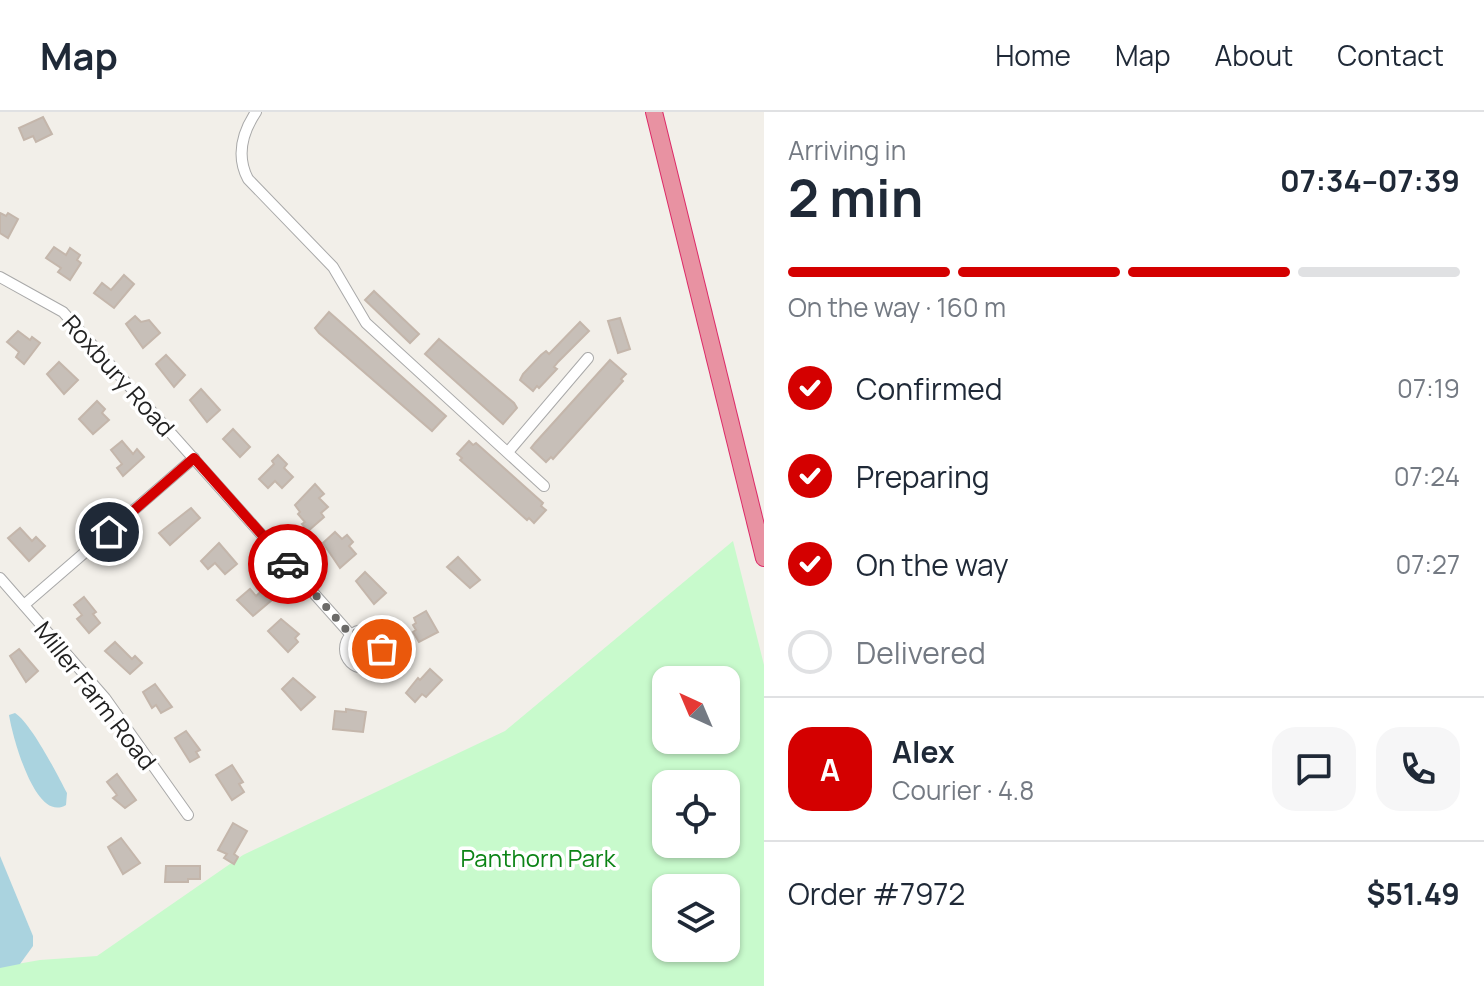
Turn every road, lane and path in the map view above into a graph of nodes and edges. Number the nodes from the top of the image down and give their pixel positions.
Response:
1 (256, 112) edge
2 (652, 112) edge
3 (0, 277) edge
4 (588, 358) dead end
5 (508, 452) junction
6 (194, 458) junction
7 (544, 486) dead end
8 (764, 558) edge
9 (0, 578) edge
10 (24, 605) junction
11 (351, 635) dead end
12 (188, 815) dead end

1 - 5 street
2 - 8 highway
3 - 6 street, Roxbury Road
4 - 5 street
5 - 7 street
6 - 10 street
6 - 11 street, Roxbury Road
9 - 10 street, Miller Farm Road
10 - 12 street, Miller Farm Road

